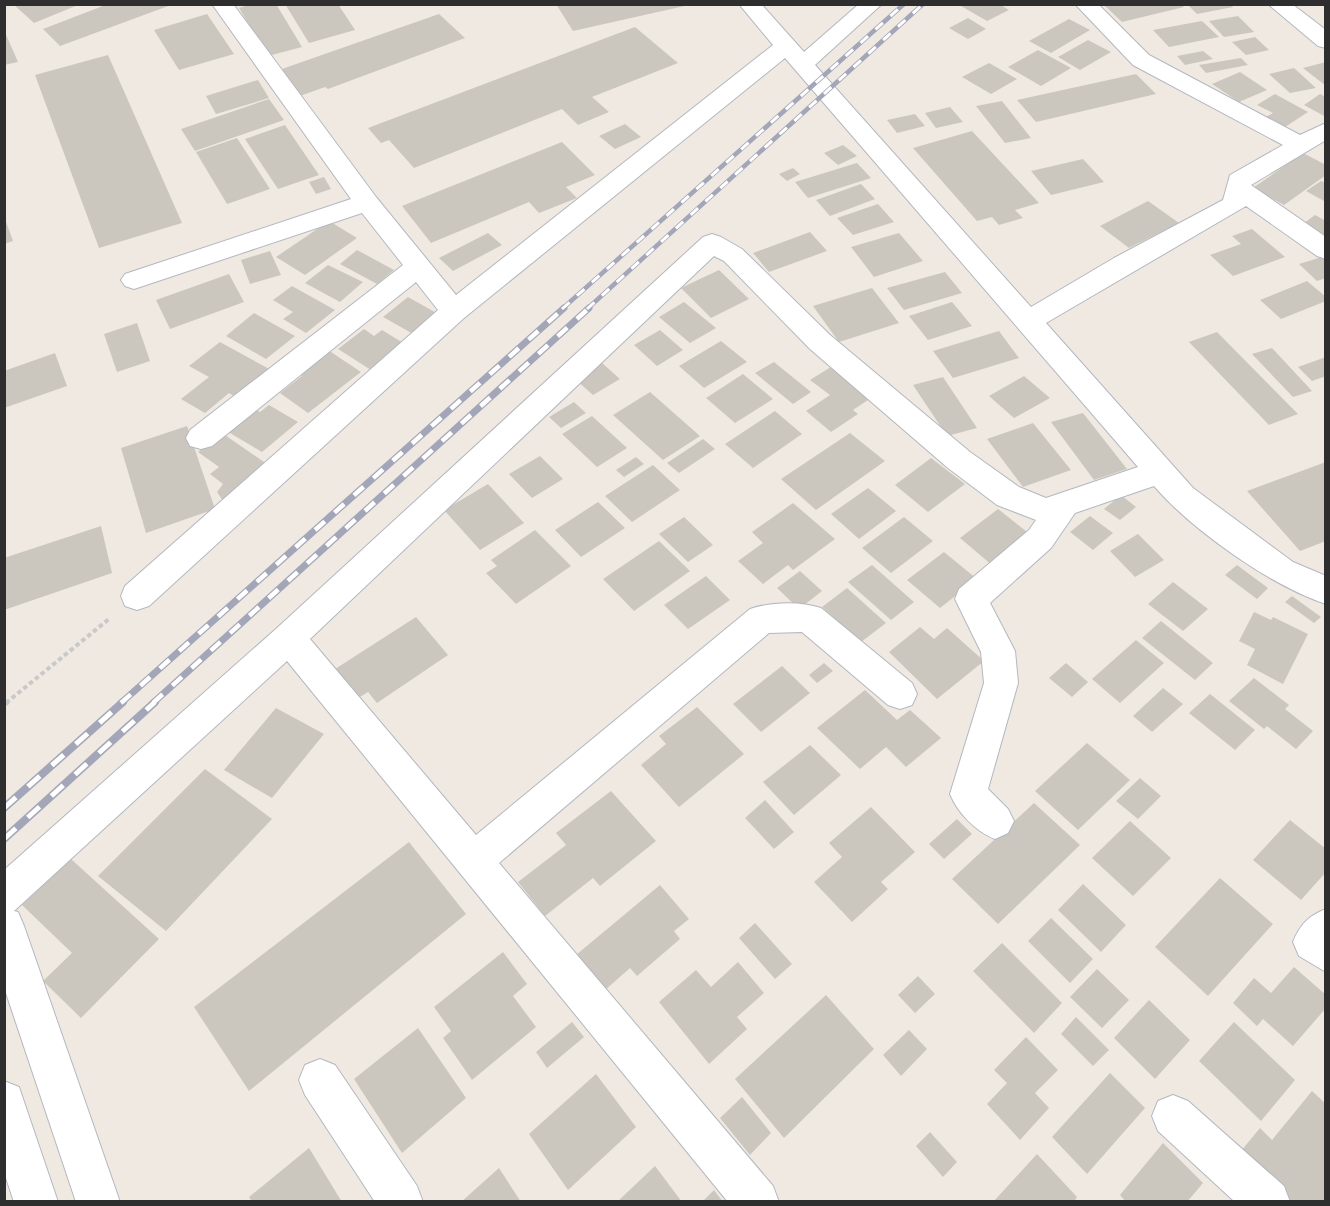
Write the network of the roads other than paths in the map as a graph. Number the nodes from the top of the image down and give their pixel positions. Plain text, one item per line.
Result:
1 (222, 4) edge
2 (749, 4) edge
3 (872, 4) edge
4 (1085, 4) edge
5 (1278, 4) edge
6 (1326, 41) edge
7 (793, 57) junction
8 (1326, 130) edge
9 (1301, 144) junction
10 (1238, 188) junction
11 (367, 203) junction
12 (1326, 250) edge
13 (419, 266) junction
14 (134, 280) dead end
15 (454, 311) junction
16 (1027, 322) junction
17 (201, 438) dead end
18 (1160, 472) junction
19 (1064, 504) junction
20 (1326, 591) edge
21 (137, 596) road end
22 (289, 638) junction
23 (900, 694) dead end
24 (995, 820) dead end
25 (474, 860) junction
26 (4, 896) edge
27 (4, 926) edge
28 (1326, 928) edge
29 (1326, 952) edge
30 (320, 1080) dead end
31 (4, 1102) edge
32 (1173, 1116) dead end
33 (36, 1202) edge
34 (98, 1202) edge
35 (401, 1202) edge
36 (757, 1202) edge
37 (1268, 1202) edge

1 - 11 street
2 - 7 street
3 - 7 street
4 - 9 street
5 - 6 street
7 - 15 street
7 - 16 street
8 - 9 street
9 - 10 street
10 - 12 street
10 - 16 street
11 - 13 street
11 - 14 street
13 - 15 street
13 - 17 street
15 - 21 street
16 - 18 street
18 - 19 street
18 - 20 street
19 - 22 street
19 - 24 street
22 - 25 street
22 - 26 street
23 - 25 street
25 - 36 street
27 - 34 street
28 - 29 street
30 - 35 street
31 - 33 street
32 - 37 street

